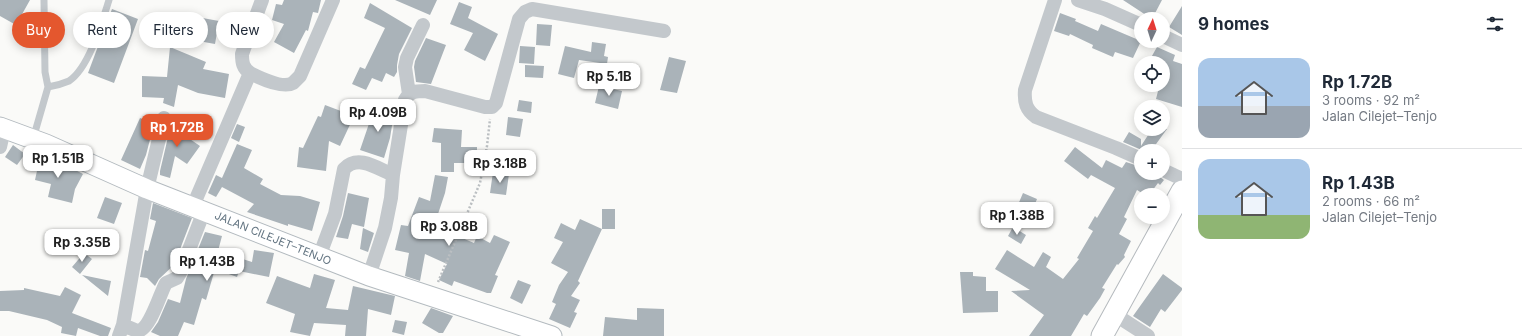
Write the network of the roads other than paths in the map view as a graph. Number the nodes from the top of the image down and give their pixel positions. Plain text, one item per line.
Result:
1 (44, 0) edge
2 (109, 0) edge
3 (262, 0) edge
4 (333, 0) edge
5 (1056, 0) edge
6 (1078, 0) edge
7 (1134, 22) edge
8 (423, 25) dead end
9 (664, 31) dead end
10 (1170, 39) edge
11 (1182, 45) edge
12 (250, 73) junction
13 (48, 87) junction
14 (409, 94) junction
15 (164, 118) dead end
16 (2, 128) edge
17 (33, 139) junction
18 (0, 147) edge
19 (1134, 156) edge
20 (1170, 173) edge
21 (393, 175) junction
22 (1182, 179) edge
23 (147, 189) junction
24 (1182, 191) edge
25 (198, 208) junction
26 (319, 257) junction
27 (369, 276) junction
28 (1114, 314) junction
29 (121, 331) edge
30 (552, 336) edge
31 (1102, 336) edge
32 (1148, 336) edge

1 - 13 lane
2 - 13 lane
3 - 12 street
4 - 12 street
5 - 19 street
6 - 7 street
8 - 14 street
9 - 14 street
10 - 11 street
12 - 25 street
13 - 17 lane
14 - 21 street
15 - 23 street
16 - 17 main road, JALAN CILEJET–TENJO
16 - 18 street
17 - 23 main road, JALAN CILEJET–TENJO
20 - 22 street
21 - 26 street
21 - 27 street
23 - 25 main road, JALAN CILEJET–TENJO
23 - 29 street
24 - 28 main road
25 - 26 main road, JALAN CILEJET–TENJO
25 - 29 street
26 - 27 main road, JALAN CILEJET–TENJO
27 - 30 main road, JALAN CILEJET–TENJO
28 - 31 main road
28 - 32 street

